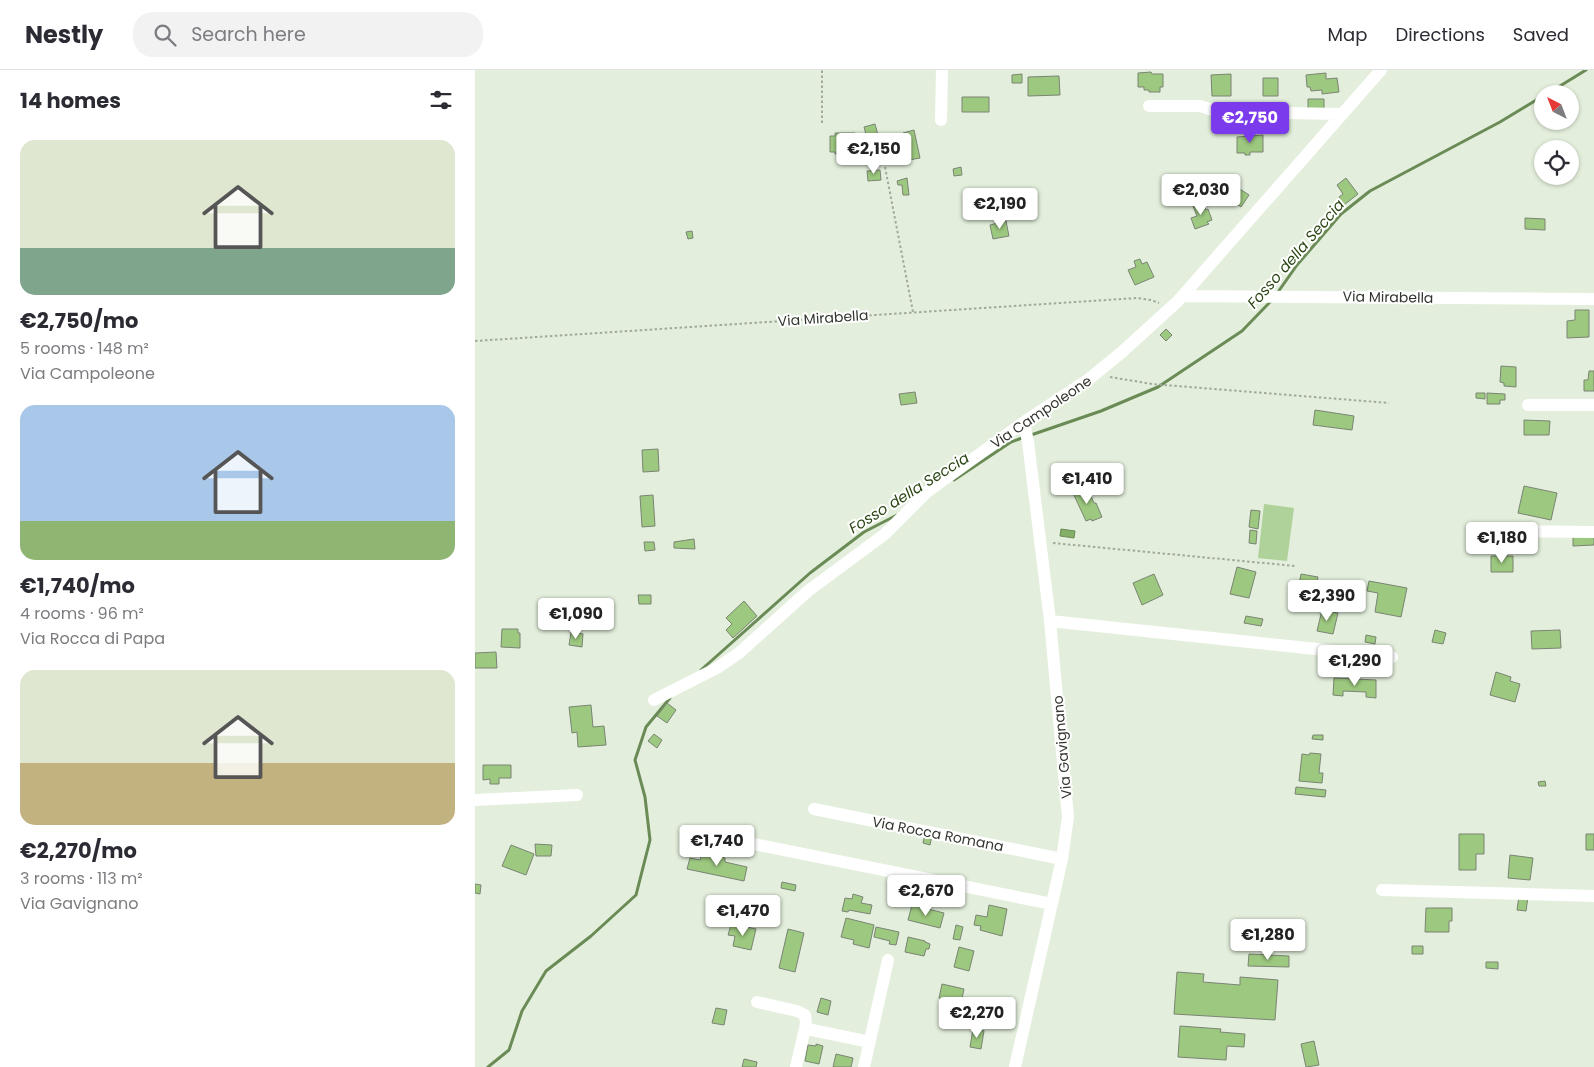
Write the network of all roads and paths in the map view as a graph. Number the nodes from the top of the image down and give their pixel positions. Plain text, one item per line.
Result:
1 (822, 70) edge
2 (942, 70) edge
3 (1381, 70) edge
4 (1149, 106) dead end
5 (1341, 114) junction
6 (941, 120) dead end
7 (822, 123) dead end
8 (885, 167) dead end
9 (1182, 296) junction
10 (1594, 299) edge
11 (1168, 311) junction
12 (913, 312) junction
13 (475, 341) edge
14 (1096, 374) junction
15 (1389, 403) dead end
16 (1528, 405) dead end
17 (1594, 405) edge
18 (1024, 422) junction
19 (1489, 531) dead end
20 (1594, 532) edge
21 (1040, 542) junction
22 (1295, 566) dead end
23 (1050, 621) junction
24 (1392, 656) dead end
25 (654, 700) dead end
26 (577, 795) dead end
27 (475, 800) edge
28 (814, 809) dead end
29 (724, 838) dead end
30 (1062, 859) junction
31 (1382, 890) dead end
32 (1594, 896) edge
33 (1052, 904) junction
34 (888, 960) dead end
35 (757, 1002) dead end
36 (812, 1030) dead end
37 (870, 1042) junction
38 (796, 1067) edge
39 (864, 1067) edge
40 (1015, 1067) edge

1 - 7 path
2 - 6 street
3 - 5 street, Via Campoleone
4 - 5 street
5 - 9 street, Via Campoleone
8 - 12 path
9 - 10 street, Via Mirabella
9 - 11 street, Via Campoleone
11 - 12 path, Via Mirabella
11 - 14 street, Via Campoleone
12 - 13 path, Via Mirabella
14 - 15 path
14 - 18 street, Via Campoleone
16 - 17 street
18 - 21 street, Via Gavignano
18 - 25 street, Via Campoleone
19 - 20 street
21 - 22 path
21 - 23 street, Via Gavignano
23 - 24 street
23 - 30 street, Via Gavignano
26 - 27 street
28 - 30 street, Via Rocca Romana
29 - 33 street
30 - 33 street, Via Gavignano
31 - 32 street
33 - 40 street, Via Gavignano
34 - 37 street
35 - 38 street
36 - 37 street
37 - 39 street

